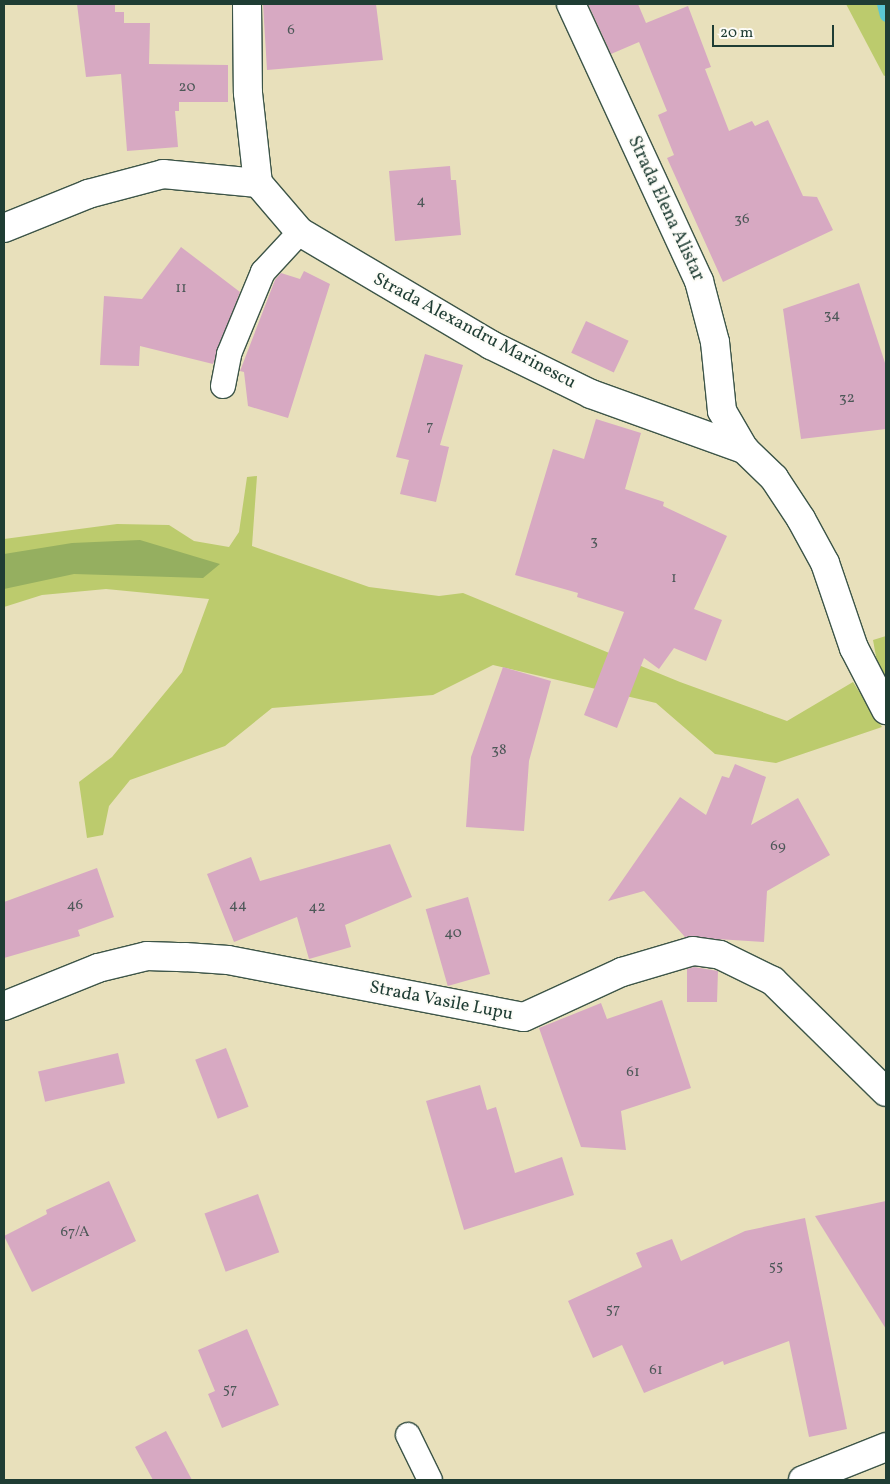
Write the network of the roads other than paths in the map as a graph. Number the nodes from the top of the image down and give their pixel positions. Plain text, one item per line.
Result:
1 (247, 4) edge
2 (571, 4) edge
3 (258, 183) junction
4 (4, 228) edge
5 (300, 232) junction
6 (223, 386) dead end
7 (744, 449) junction
8 (886, 710) edge
9 (4, 1006) edge
10 (885, 1092) edge
11 (408, 1435) dead end
12 (886, 1447) edge
13 (430, 1480) edge
14 (803, 1480) edge

1 - 3 street
2 - 7 street, Strada Elena Alistar
3 - 4 street
3 - 5 street, Strada Alexandru Marinescu
5 - 6 lane
5 - 7 street, Strada Alexandru Marinescu
7 - 8 street, Strada Elena Alistar
9 - 10 street, Strada Vasile Lupu
11 - 13 lane
12 - 14 street

